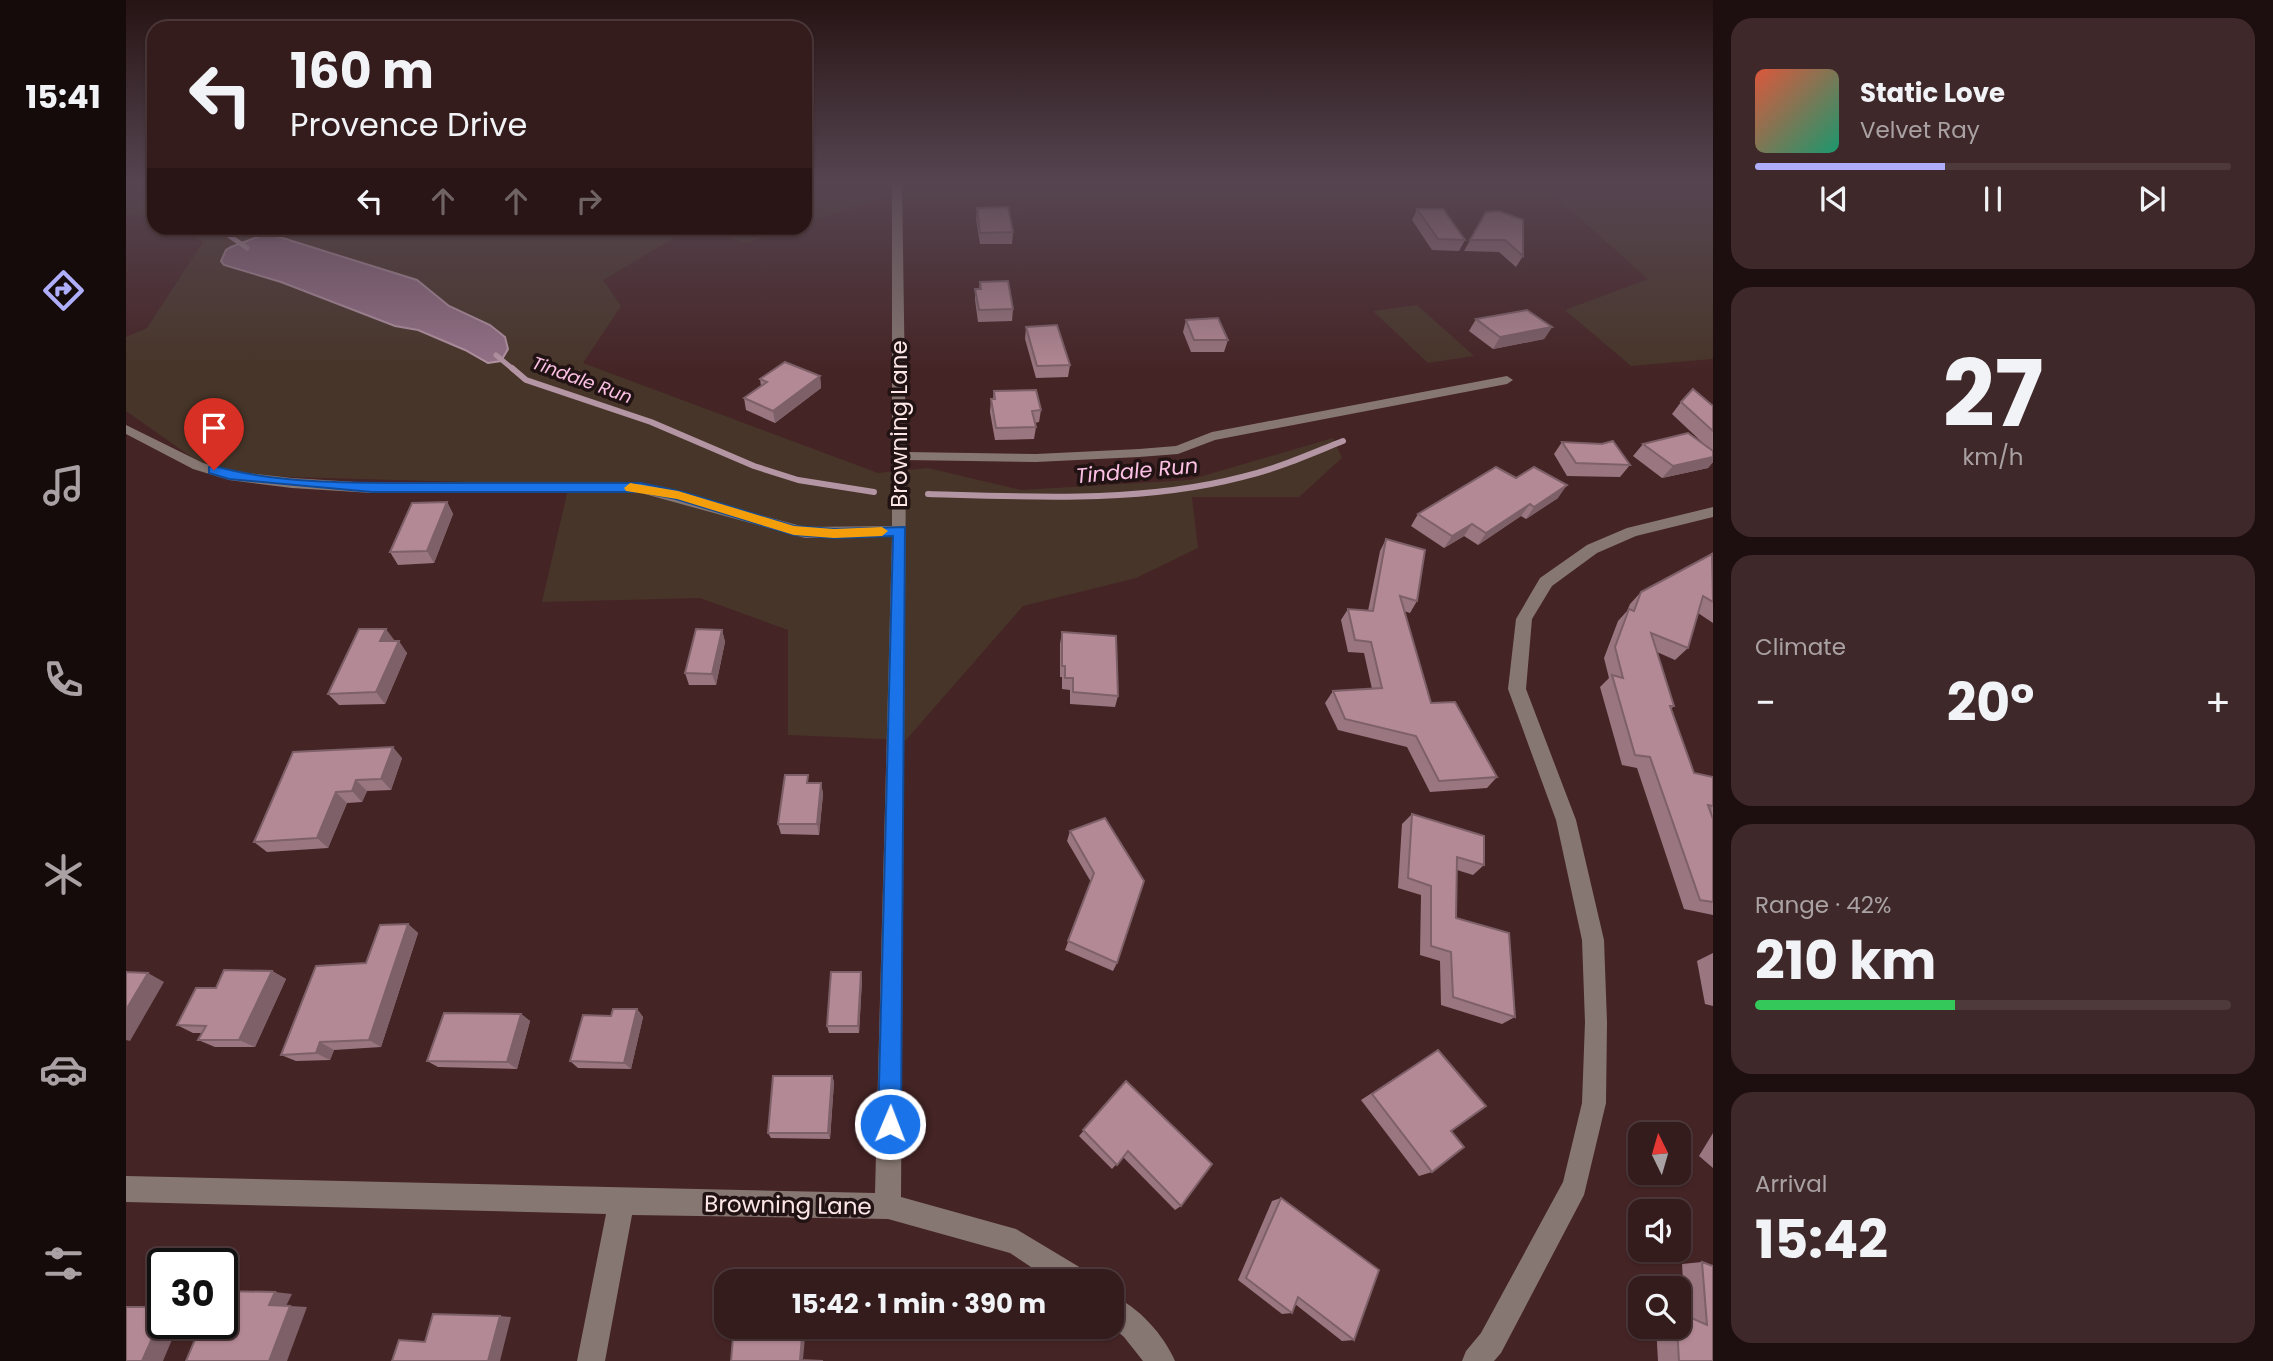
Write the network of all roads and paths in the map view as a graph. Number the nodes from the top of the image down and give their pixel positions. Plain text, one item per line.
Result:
1 (897, 245) edge
2 (1507, 380) dead end
3 (126, 429) edge
4 (899, 456) junction
5 (1713, 512) edge
6 (900, 531) junction
7 (126, 1189) edge
8 (621, 1202) junction
9 (888, 1206) junction
10 (1058, 1269) edge
11 (1124, 1319) edge
12 (591, 1361) edge
13 (1161, 1361) edge
14 (1476, 1361) edge

1 - 4 street, Browning Lane
2 - 4 street
3 - 6 street
4 - 6 street, Browning Lane
5 - 14 street
6 - 9 street, Browning Lane
7 - 8 street, Browning Lane
8 - 9 street, Browning Lane
8 - 12 street
9 - 10 street
11 - 13 street

